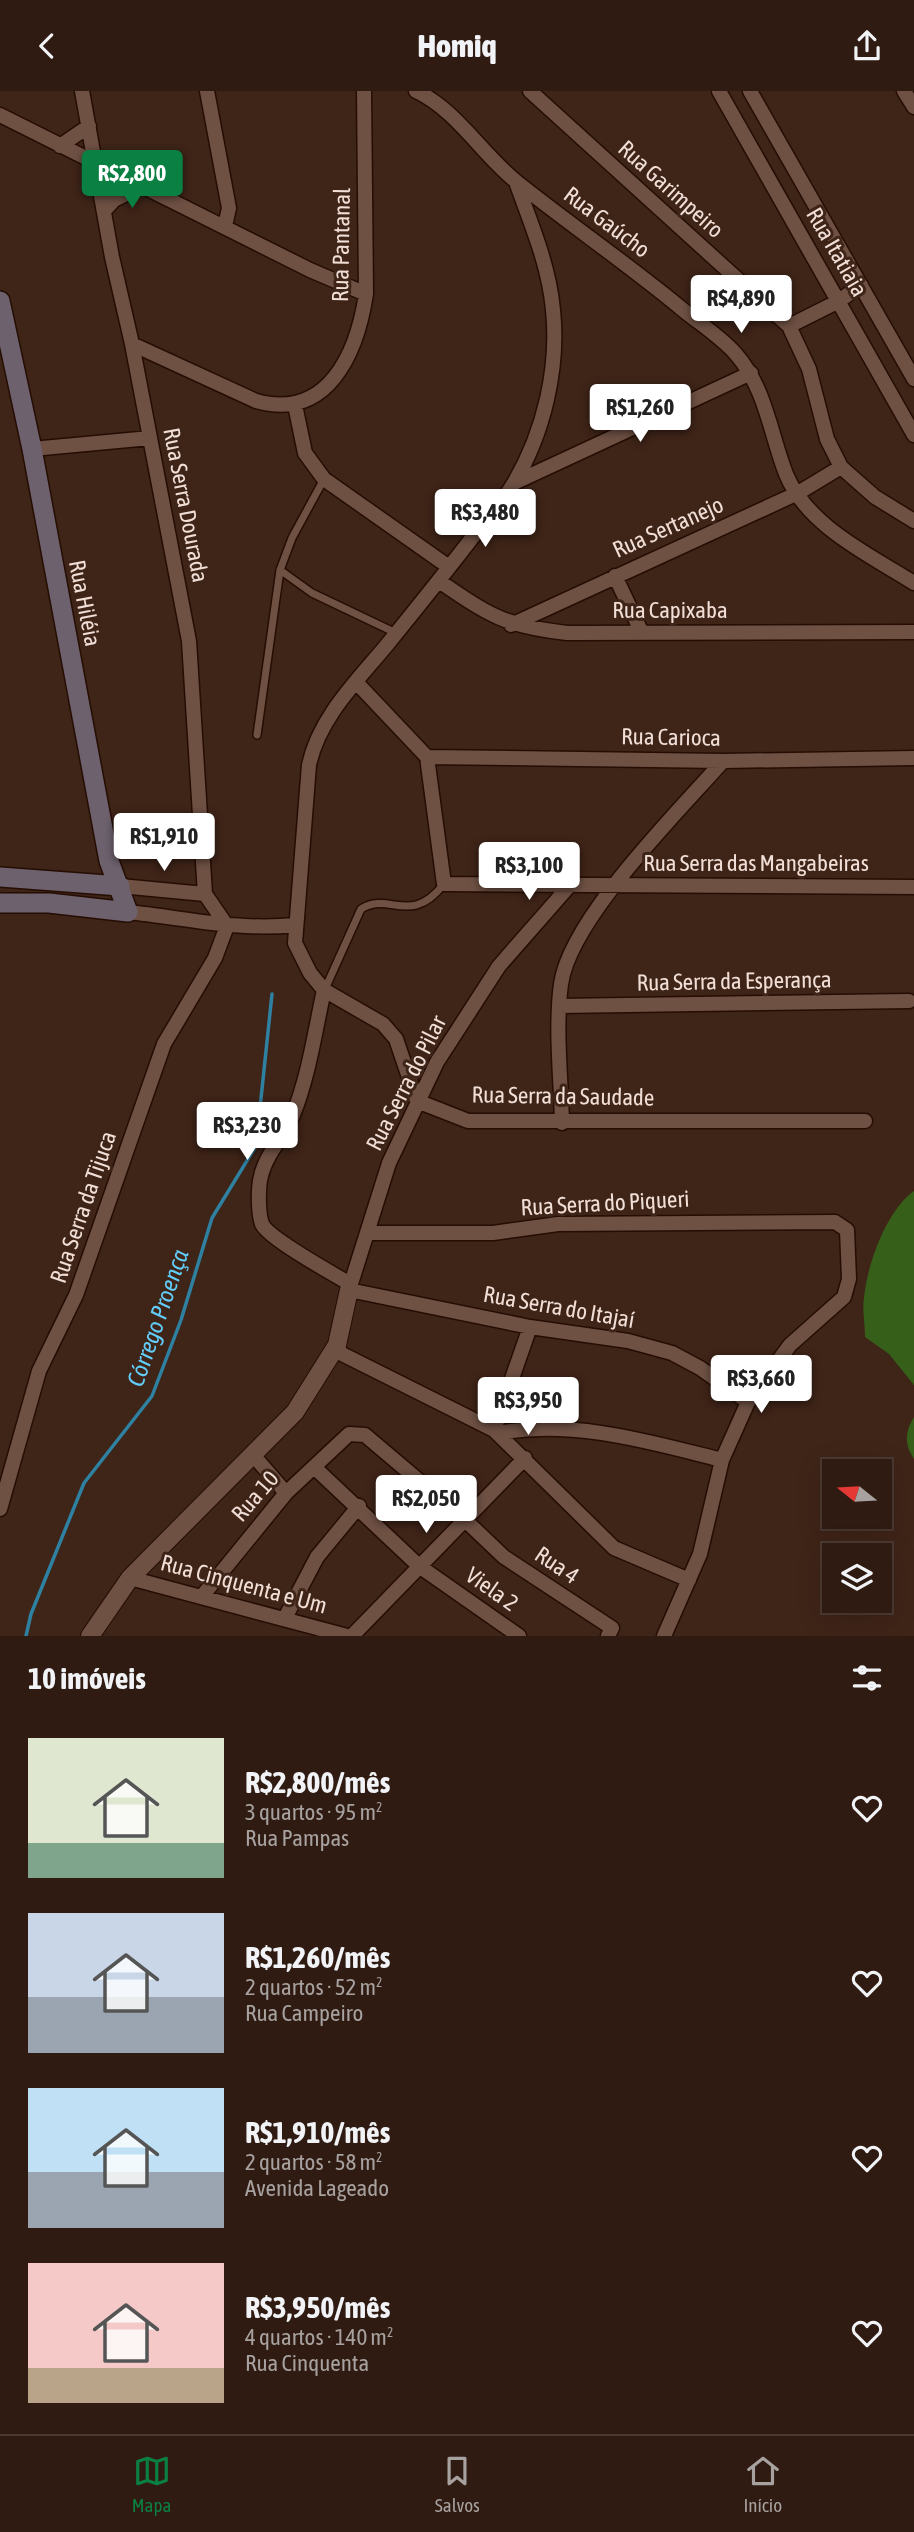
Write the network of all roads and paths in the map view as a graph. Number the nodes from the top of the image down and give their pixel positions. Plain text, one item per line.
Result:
1 (82, 91) edge
2 (207, 91) edge
3 (364, 91) edge
4 (416, 91) edge
5 (530, 91) edge
6 (719, 91) edge
7 (750, 91) edge
8 (904, 91) edge
9 (914, 107) edge
10 (0, 115) edge
11 (89, 126) junction
12 (60, 146) junction
13 (97, 164) junction
14 (516, 182) junction
15 (143, 186) junction
16 (104, 211) junction
17 (225, 226) junction
18 (861, 285) junction
19 (366, 294) junction
20 (0, 301) edge
21 (839, 301) junction
22 (789, 326) junction
23 (132, 344) junction
24 (751, 373) junction
25 (914, 379) edge
26 (295, 405) junction
27 (914, 435) edge
28 (150, 438) junction
29 (32, 449) junction
30 (841, 467) junction
31 (324, 479) junction
32 (514, 483) junction
33 (798, 493) junction
34 (914, 521) edge
35 (449, 568) junction
36 (280, 570) junction
37 (615, 576) junction
38 (439, 581) junction
39 (914, 583) edge
40 (511, 625) junction
41 (914, 632) edge
42 (396, 633) junction
43 (642, 633) junction
44 (356, 682) junction
45 (257, 735) dead end
46 (427, 757) junction
47 (914, 758) edge
48 (723, 761) junction
49 (0, 877) edge
50 (444, 884) junction
51 (570, 885) junction
52 (614, 885) junction
53 (120, 886) junction
54 (914, 887) edge
55 (205, 894) junction
56 (0, 903) edge
57 (128, 912) junction
58 (295, 925) junction
59 (227, 926) junction
60 (324, 990) junction
61 (909, 1001) dead end
62 (559, 1006) junction
63 (417, 1101) junction
64 (864, 1121) dead end
65 (562, 1123) junction
66 (367, 1233) junction
67 (350, 1287) junction
68 (530, 1327) junction
69 (334, 1350) junction
70 (748, 1402) junction
71 (496, 1431) junction
72 (349, 1434) joint
73 (254, 1456) junction
74 (525, 1458) junction
75 (722, 1461) junction
76 (314, 1467) junction
77 (286, 1493) junction
78 (359, 1506) junction
79 (0, 1509) edge
80 (466, 1521) junction
81 (419, 1566) junction
82 (130, 1577) junction
83 (689, 1580) junction
84 (203, 1595) junction
85 (285, 1618) junction
86 (610, 1632) edge
87 (90, 1636) edge
88 (349, 1636) edge
89 (519, 1636) edge
90 (664, 1636) edge

1 - 11 street, Rua Serra Dourada
2 - 17 street
3 - 19 street, Rua Pantanal
4 - 14 street, Rua Gaúcho
5 - 22 street, Rua Garimpeiro
6 - 21 street, Rua Itatiaia
7 - 18 street, Rua Itatiaia
8 - 9 street
10 - 12 street
11 - 12 street
11 - 13 street, Rua Serra Dourada
12 - 13 street
13 - 15 street
13 - 16 street, Rua Serra Dourada
14 - 24 street, Rua Gaúcho
14 - 32 street
15 - 16 street
15 - 17 street
16 - 23 street, Rua Serra Dourada
17 - 19 street
18 - 21 street
18 - 25 street, Rua Itatiaia
19 - 26 street, Rua Pantanal
20 - 29 main road, Rua Hiléia
21 - 22 street
21 - 27 street, Rua Itatiaia
22 - 30 street, Rua Garimpeiro
23 - 26 street
23 - 28 street, Rua Serra Dourada
24 - 32 street
24 - 33 street, Rua Gaúcho
26 - 31 street
28 - 29 street
28 - 55 street, Rua Serra Dourada
29 - 53 main road, Rua Hiléia
30 - 33 street, Rua Sertanejo
30 - 34 street, Rua Garimpeiro
31 - 35 street
31 - 36 lane
32 - 35 street
33 - 37 street, Rua Sertanejo
33 - 39 street, Rua Gaúcho
35 - 38 street
36 - 42 lane
36 - 45 lane
37 - 40 street, Rua Sertanejo
37 - 43 street
38 - 40 street, Rua Capixaba
38 - 42 street
40 - 43 street, Rua Capixaba
41 - 43 street, Rua Capixaba
42 - 44 street
44 - 46 street
44 - 58 street
46 - 48 street, Rua Carioca
46 - 50 street
47 - 48 street, Rua Carioca
48 - 52 street
49 - 53 main road
50 - 51 street, Rua Serra das Mangabeiras
50 - 60 lane
51 - 52 street, Rua Serra das Mangabeiras
51 - 63 street, Rua Serra do Pilar
52 - 54 street, Rua Serra das Mangabeiras
52 - 62 street
53 - 55 street
53 - 57 main road, Rua Hiléia
55 - 59 street
56 - 57 main road
57 - 59 street
58 - 59 street
58 - 60 street
59 - 79 street, Rua Serra da Tijuca
60 - 63 street
60 - 67 street
61 - 62 street, Rua Serra da Esperança
62 - 65 street
63 - 65 street, Rua Serra da Saudade
63 - 66 street, Rua Serra do Pilar
64 - 65 street, Rua Serra da Saudade
66 - 67 street, Rua Serra do Pilar
66 - 70 street, Rua Serra do Piqueri
67 - 68 street, Rua Serra do Itajaí
67 - 69 street
68 - 70 street, Rua Serra do Itajaí
68 - 71 street
69 - 71 street
69 - 73 street
70 - 75 street
71 - 74 street
71 - 75 street
72 - 76 street, Rua 10
72 - 80 street, Rua 4
73 - 77 street
73 - 82 street
74 - 80 street
74 - 83 street
75 - 83 street
76 - 77 street, Rua 10
76 - 78 street, Viela 2
77 - 84 street, Rua 10
78 - 81 street, Viela 2
78 - 85 street
80 - 81 street
80 - 86 street, Rua 4
81 - 88 street
81 - 89 street, Viela 2
82 - 84 street, Rua Cinquenta e Um
82 - 87 street
83 - 90 street
84 - 85 street, Rua Cinquenta e Um
85 - 88 street, Rua Cinquenta e Um

